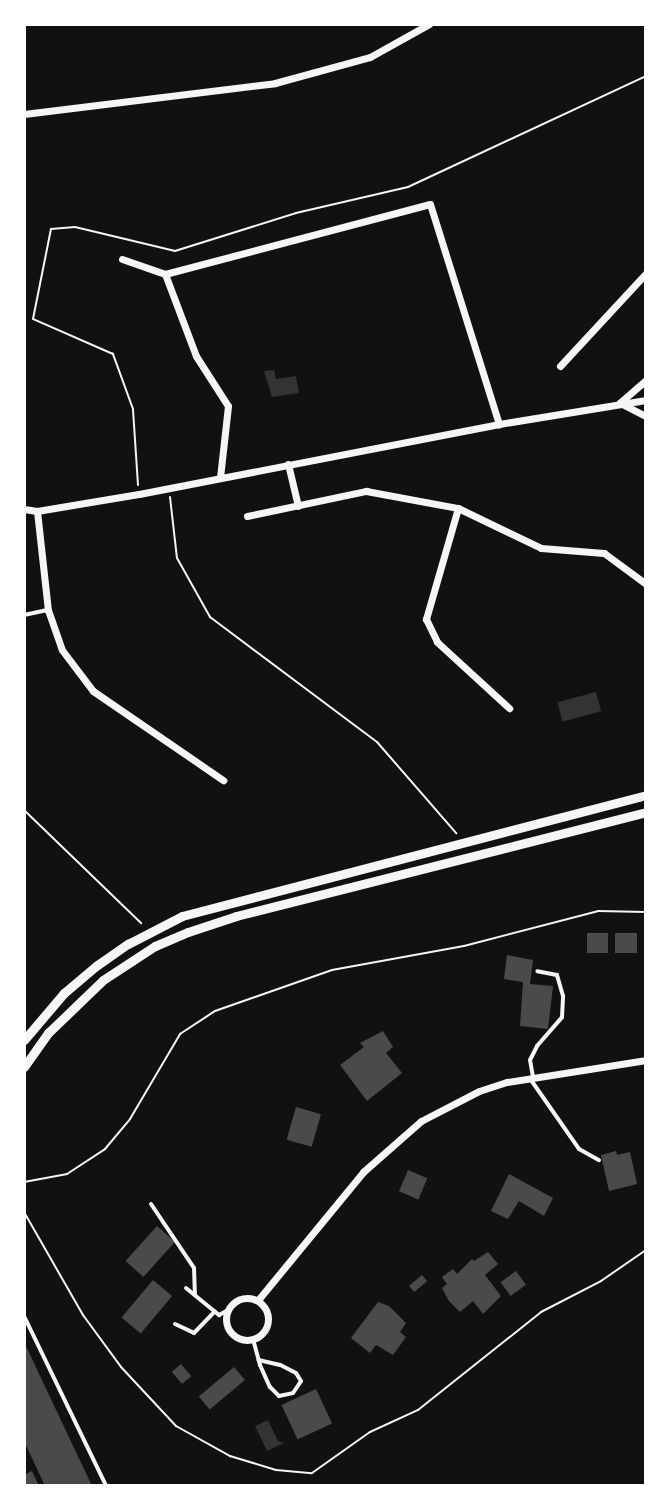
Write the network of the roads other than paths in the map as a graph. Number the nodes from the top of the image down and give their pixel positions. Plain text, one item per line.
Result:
1 (429, 24) edge
2 (24, 114) edge
3 (122, 259) dead end
4 (646, 273) edge
5 (165, 274) junction
6 (560, 366) dead end
7 (646, 380) edge
8 (646, 400) edge
9 (620, 403) junction
10 (646, 416) edge
11 (499, 424) junction
12 (288, 464) junction
13 (220, 477) junction
14 (298, 506) junction
15 (458, 508) junction
16 (24, 509) edge
17 (37, 511) junction
18 (247, 516) dead end
19 (646, 584) edge
20 (48, 610) junction
21 (24, 615) edge
22 (509, 708) dead end
23 (223, 780) dead end
24 (646, 795) edge
25 (646, 812) edge
26 (537, 971) dead end
27 (24, 1040) edge
28 (646, 1060) edge
29 (24, 1067) edge
30 (531, 1077) junction
31 (599, 1160) dead end
32 (151, 1204) dead end
33 (186, 1288) dead end
34 (195, 1295) junction
35 (258, 1300) junction
36 (228, 1310) junction
37 (215, 1311) junction
38 (24, 1316) edge
39 (175, 1324) dead end
40 (253, 1339) junction
41 (259, 1360) junction
42 (106, 1486) edge

1 - 2 street
3 - 5 street
4 - 6 street
5 - 11 street
5 - 13 street
7 - 9 street
8 - 9 street
9 - 10 street
9 - 11 street
11 - 12 street
12 - 13 street
12 - 14 street
13 - 17 street
14 - 15 street
14 - 18 street
15 - 19 street
15 - 22 street
16 - 17 street
17 - 20 street
20 - 21 lane
20 - 23 street
24 - 27 street
25 - 29 street
26 - 30 lane
28 - 30 street
30 - 31 lane
30 - 35 street
32 - 34 lane
33 - 34 lane
34 - 37 lane
35 - 36 street
35 - 40 street
36 - 37 lane
36 - 40 street
37 - 39 lane
38 - 42 lane
40 - 41 lane
41 - 41 lane

